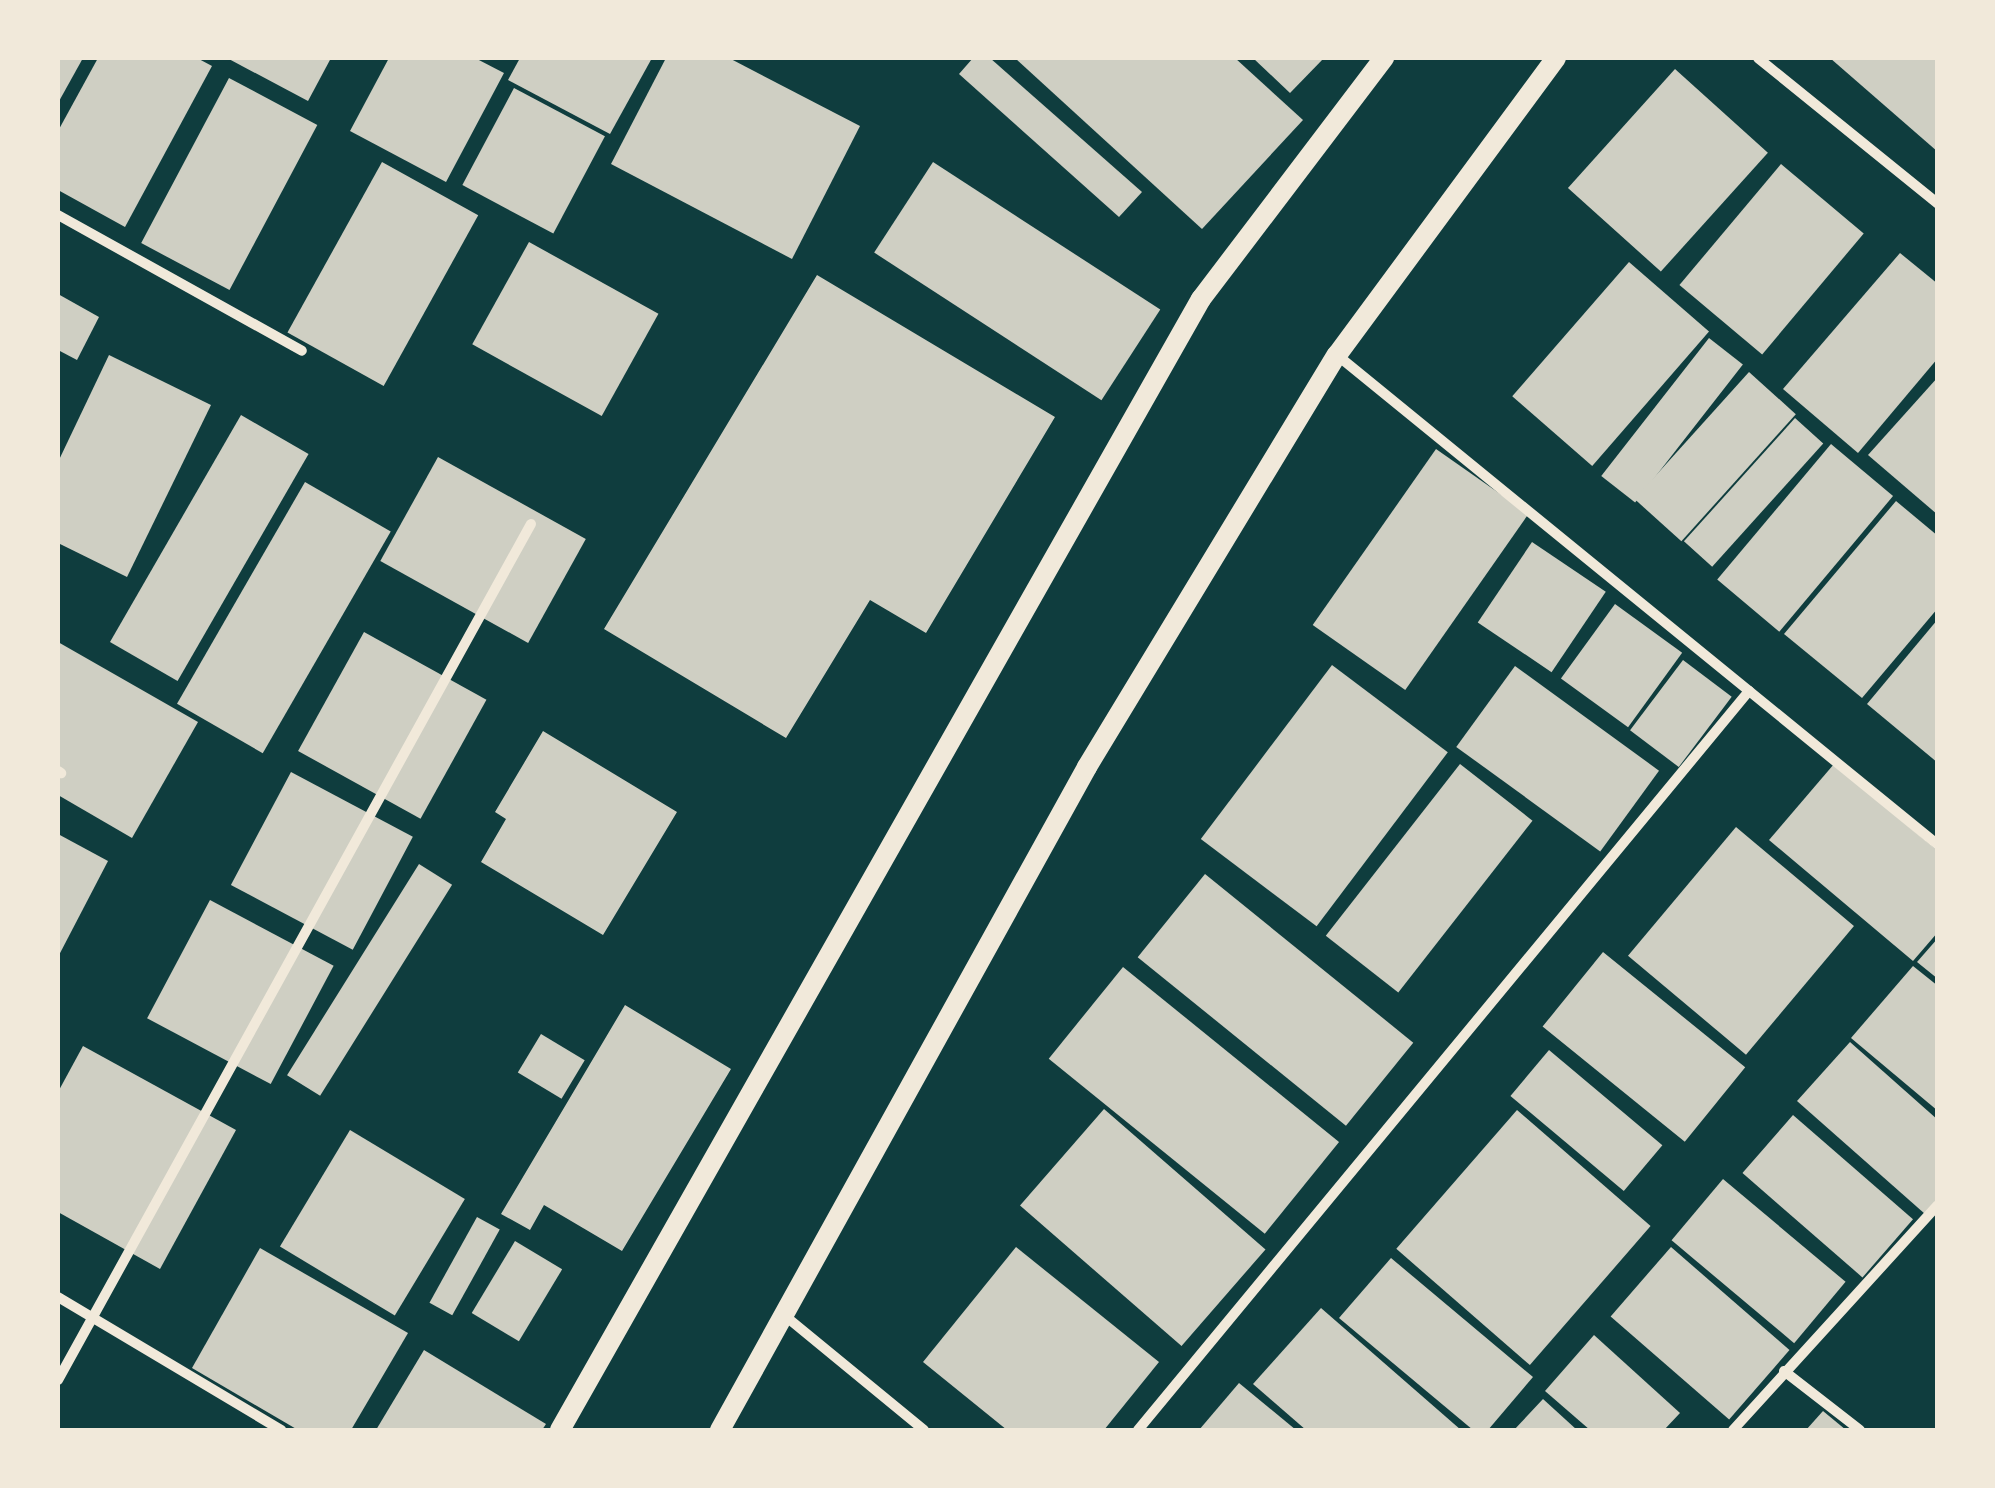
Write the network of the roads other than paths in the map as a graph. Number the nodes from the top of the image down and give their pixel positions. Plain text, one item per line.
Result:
1 (1384, 58) edge
2 (1556, 58) edge
3 (1758, 58) edge
4 (1938, 204) edge
5 (58, 215) edge
6 (302, 351) dead end
7 (1337, 355) junction
8 (531, 524) dead end
9 (1749, 691) junction
10 (1938, 846) edge
11 (1938, 1205) edge
12 (58, 1297) edge
13 (92, 1312) junction
14 (783, 1315) junction
15 (1784, 1371) junction
16 (58, 1380) edge
17 (281, 1430) edge
18 (560, 1430) edge
19 (720, 1430) edge
20 (924, 1430) edge
21 (1138, 1430) edge
22 (1733, 1430) edge
23 (1860, 1430) edge

1 - 18 main road
2 - 7 main road
3 - 4 street
5 - 6 street
7 - 9 street
7 - 14 main road
8 - 13 street
9 - 10 street
9 - 21 street
11 - 15 street
12 - 13 street
13 - 16 street
13 - 17 street
14 - 19 main road
14 - 20 street
15 - 22 street
15 - 23 street

